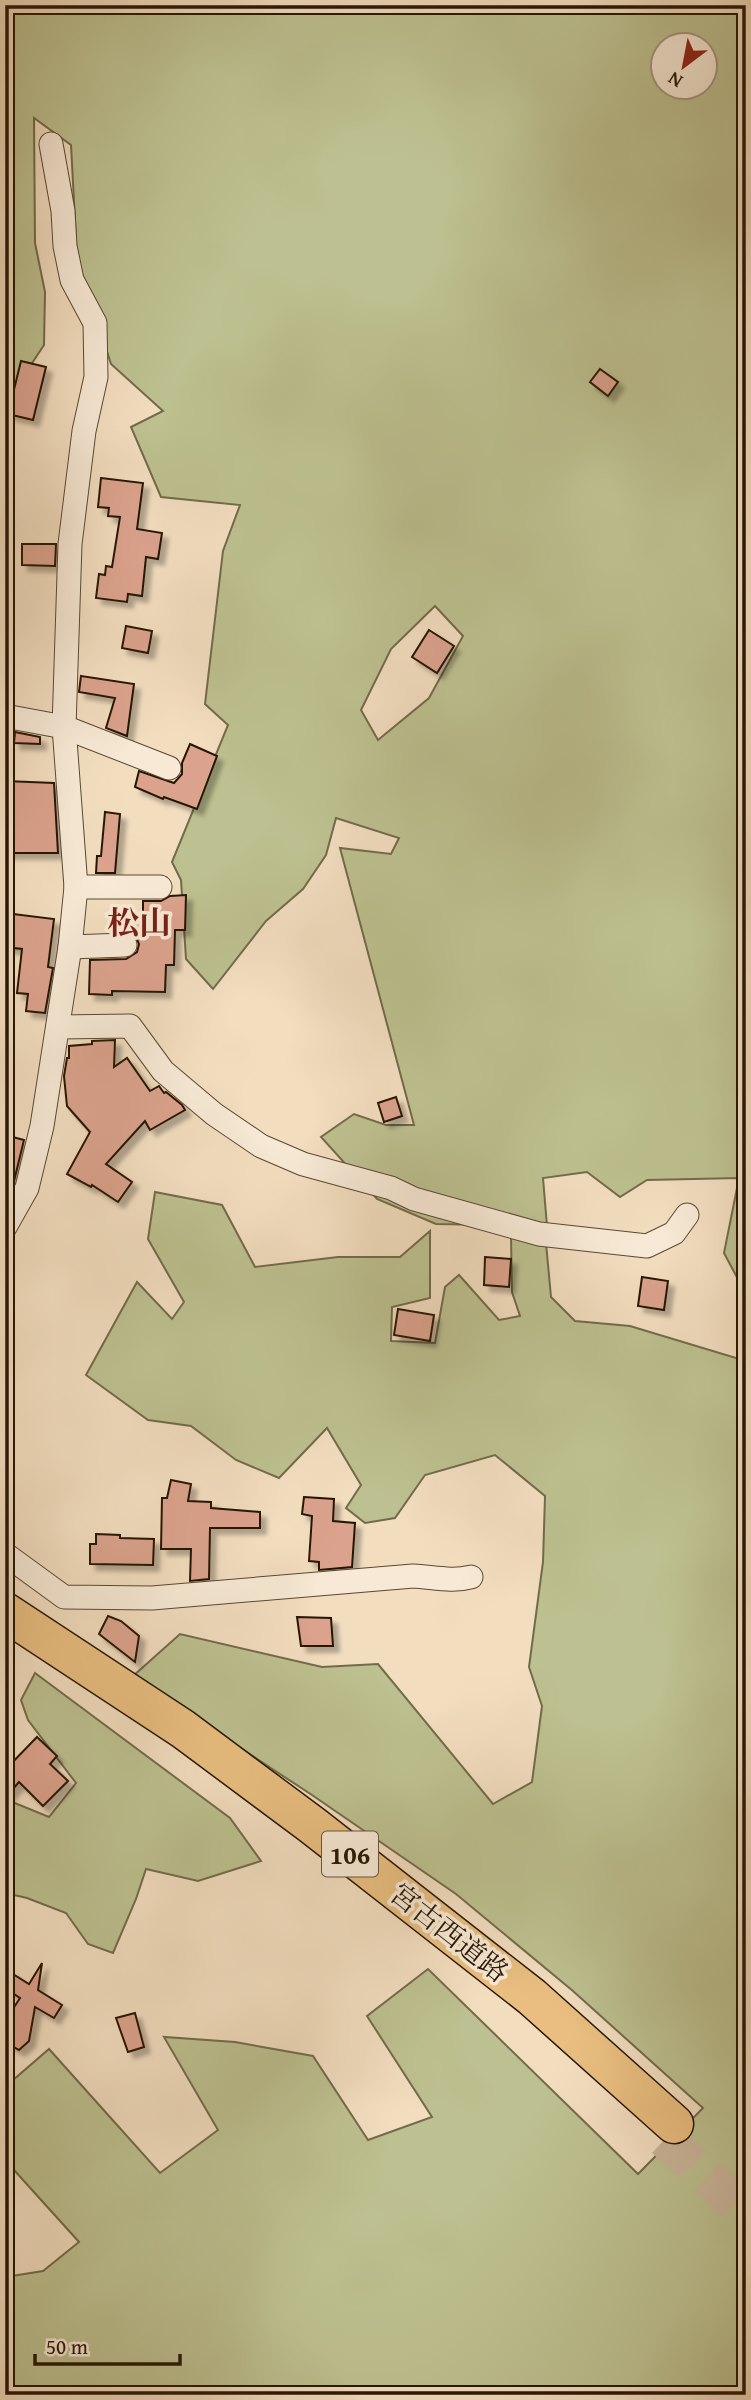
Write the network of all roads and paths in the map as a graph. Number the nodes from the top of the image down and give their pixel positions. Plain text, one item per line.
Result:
1 (51, 144) dead end
2 (5, 716) edge
3 (64, 727) junction
4 (169, 768) dead end
5 (76, 887) junction
6 (160, 887) dead end
7 (125, 945) dead end
8 (70, 947) junction
9 (58, 1027) junction
10 (687, 1216) dead end
11 (5, 1227) edge
12 (5, 1554) edge
13 (471, 1577) dead end
14 (5, 1612) edge
15 (5, 1635) edge

1 - 3 street
2 - 3 street
3 - 4 street
3 - 5 street
5 - 6 street
5 - 8 street
7 - 8 street
8 - 9 street
9 - 10 street
9 - 11 street
12 - 13 street
14 - 15 highway, 宮古西道路 / 106

